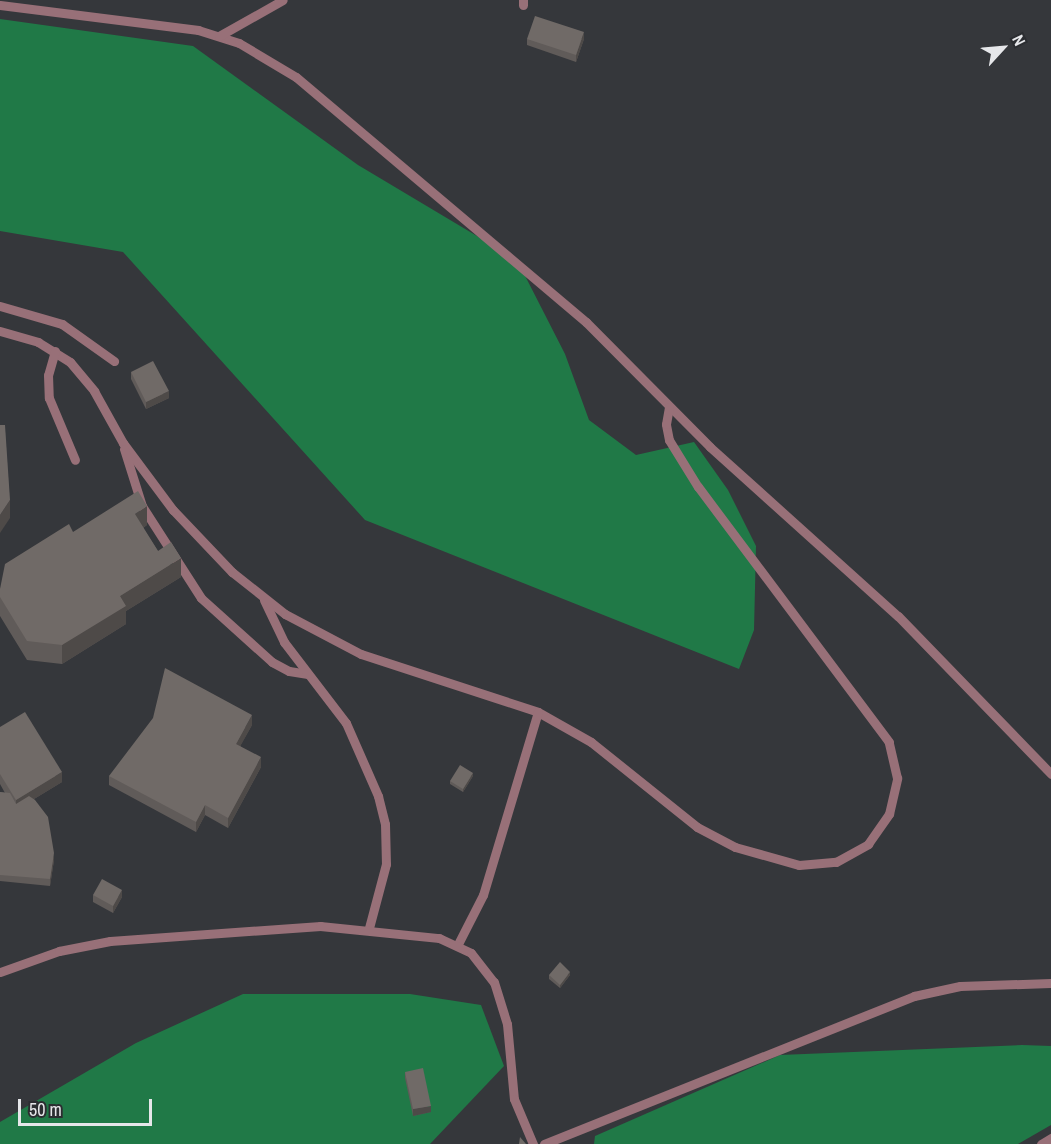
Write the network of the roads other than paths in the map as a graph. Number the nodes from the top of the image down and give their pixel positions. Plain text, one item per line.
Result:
1 (283, 0) edge
2 (0, 5) edge
3 (219, 36) junction
4 (0, 306) edge
5 (0, 331) edge
6 (55, 351) junction
7 (114, 360) dead end
8 (669, 407) junction
9 (123, 443) junction
10 (75, 460) dead end
11 (264, 600) junction
12 (308, 674) junction
13 (538, 712) junction
14 (1051, 774) edge
15 (369, 928) junction
16 (458, 944) junction
17 (0, 972) edge
18 (1051, 983) edge
19 (1051, 1138) edge
20 (533, 1144) edge
21 (544, 1144) edge
22 (1041, 1144) edge

1 - 3 lane
2 - 3 lane
3 - 8 lane
4 - 7 lane
5 - 6 lane
6 - 9 lane
6 - 10 lane
8 - 13 lane
8 - 14 lane
9 - 11 lane
9 - 12 lane
11 - 12 lane
11 - 13 lane
12 - 15 lane
13 - 16 lane
15 - 16 lane
15 - 17 lane
16 - 20 lane
18 - 21 lane
19 - 22 lane

